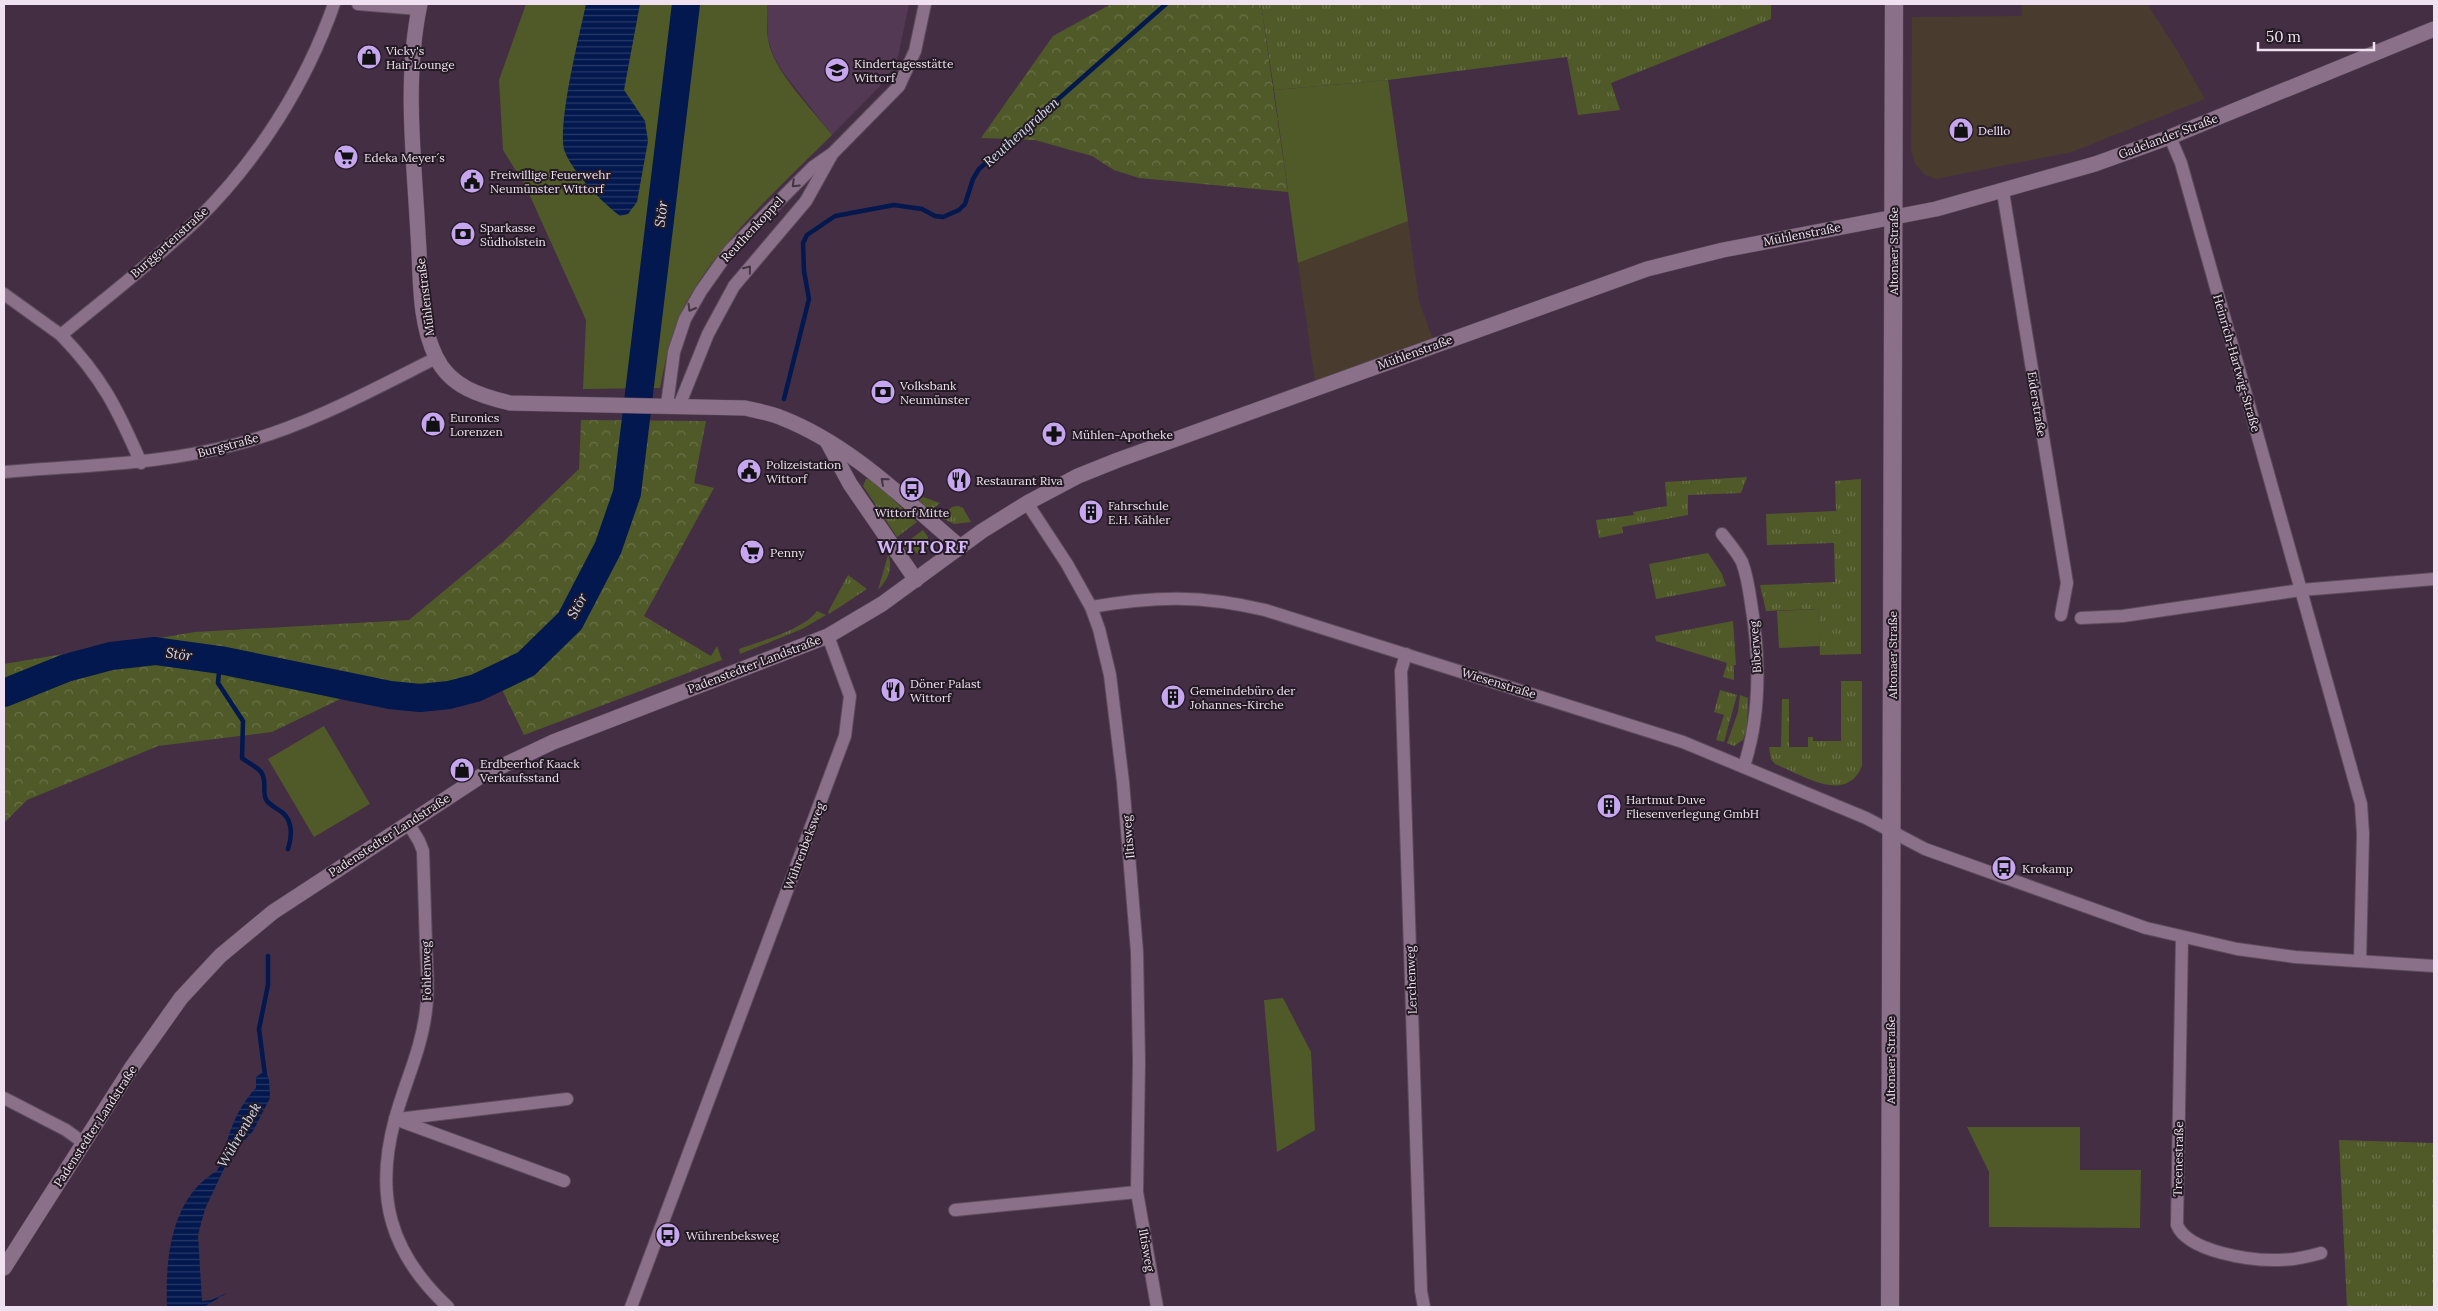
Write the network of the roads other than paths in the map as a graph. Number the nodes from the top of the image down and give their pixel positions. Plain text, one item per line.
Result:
1 (334, 4) edge
2 (358, 4) edge
3 (925, 4) edge
4 (1894, 4) edge
5 (420, 6) edge
6 (2434, 29) edge
7 (2170, 137) junction
8 (832, 153) junction
9 (2003, 192) junction
10 (1893, 217) junction
11 (4, 294) edge
12 (61, 335) junction
13 (436, 358) junction
14 (668, 405) junction
15 (826, 440) junction
16 (141, 463) junction
17 (4, 472) edge
18 (1027, 503) junction
19 (1722, 534) dead end
20 (960, 548) junction
21 (2434, 579) edge
22 (916, 580) junction
23 (2301, 590) junction
24 (1091, 606) junction
25 (2061, 615) dead end
26 (2080, 618) dead end
27 (828, 636) junction
28 (1406, 654) junction
29 (1744, 766) junction
30 (408, 822) junction
31 (1891, 832) junction
32 (2182, 938) junction
33 (2360, 961) junction
34 (2434, 966) edge
35 (4, 1098) edge
36 (567, 1098) dead end
37 (395, 1119) junction
38 (84, 1143) junction
39 (564, 1181) dead end
40 (1137, 1192) junction
41 (955, 1210) dead end
42 (2321, 1253) dead end
43 (4, 1268) edge
44 (448, 1307) edge
45 (630, 1307) edge
46 (1157, 1307) edge
47 (1424, 1307) edge
48 (1890, 1307) edge

1 - 12 street, Burggartenstraße
2 - 5 street
3 - 8 street, Reuthenkoppel
4 - 10 main road, Altonaer Straße
5 - 13 street, Mühlenstraße
6 - 7 street, Gadelander Straße
7 - 9 street, Gadelander Straße
7 - 23 street, Heinrich-Hartwig-Straße
14 -> 8 street, Reuthenkoppel
8 -> 14 street, Reuthenkoppel
9 - 10 street, Gadelander Straße
9 - 25 street, Eiderstraße
10 - 18 street, Mühlenstraße
10 - 31 main road, Altonaer Straße
11 - 12 street
12 - 16 street
13 - 14 street, Mühlenstraße
13 - 16 street, Burgstraße
14 - 15 street, Mühlenstraße
20 -> 15 street, Mühlenstraße
15 - 22 street
16 - 17 street, Burgstraße
18 - 20 street, Mühlenstraße
18 - 24 street, Iltisweg
19 - 29 street, Biberweg
20 - 22 street, Mühlenstraße
21 - 23 street
22 - 27 street, Padenstedter Landstraße
23 - 26 street
23 - 33 street, Heinrich-Hartwig-Straße
24 - 28 street, Wiesenstraße
24 - 40 street, Iltisweg
27 - 30 street, Padenstedter Landstraße
27 - 45 street, Wührenbeksweg
28 - 29 street, Wiesenstraße
28 - 47 street, Lerchenweg
29 - 31 street, Wiesenstraße
30 - 37 street, Fohlenweg
30 - 38 street, Padenstedter Landstraße
31 - 32 street
31 - 48 main road, Altonaer Straße
32 - 33 street
32 - 42 street, Treenestraße
33 - 34 street
35 - 38 street
36 - 37 street
37 - 39 street
37 - 44 street, Fohlenweg
38 - 43 street, Padenstedter Landstraße
40 - 41 street
40 - 46 street, Iltisweg

